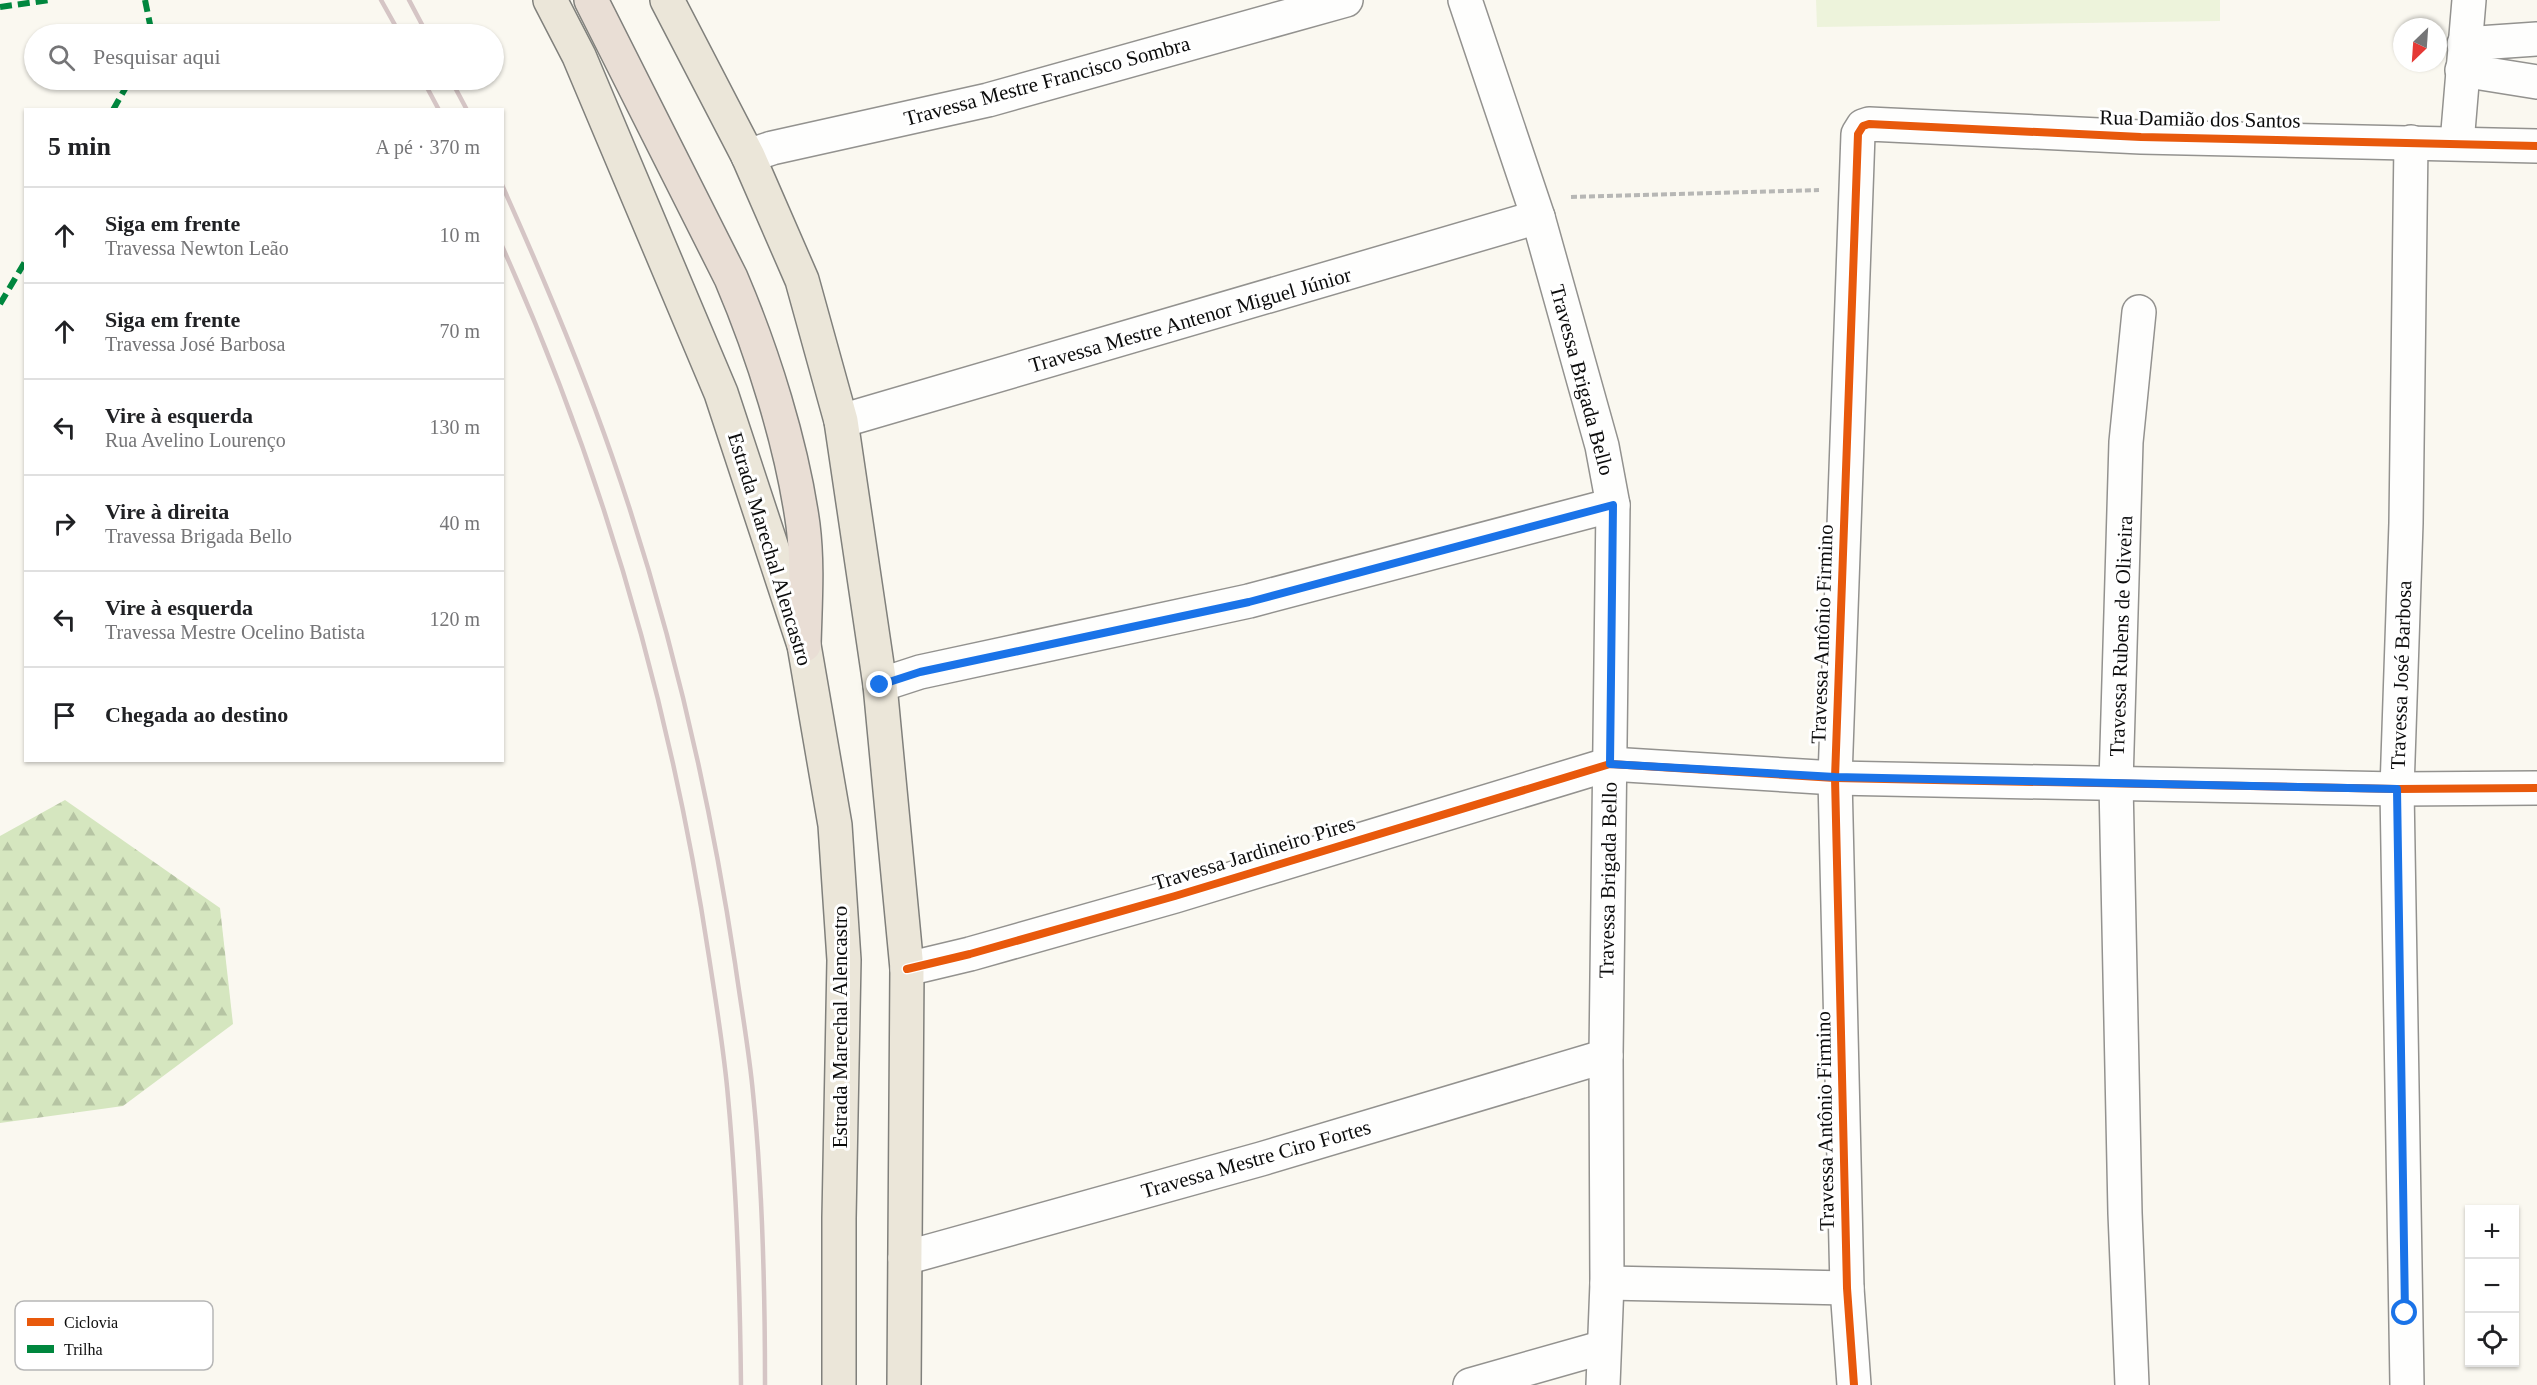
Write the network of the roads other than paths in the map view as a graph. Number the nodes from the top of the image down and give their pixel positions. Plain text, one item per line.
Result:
1 (550, 0) edge
2 (591, 0) edge
3 (667, 0) edge
4 (1346, 0) edge
5 (1466, 0) edge
6 (2469, 0) edge
7 (2537, 39) edge
8 (2463, 57) junction
9 (2537, 82) edge
10 (1863, 126) joint
11 (2411, 142) junction
12 (2457, 144) junction
13 (2537, 146) edge
14 (748, 156) junction
15 (1538, 218) junction
16 (2139, 312) dead end
17 (841, 421) junction
18 (1613, 505) junction
19 (804, 645) junction
20 (880, 685) junction
21 (1610, 764) junction
22 (1835, 777) junction
23 (2116, 783) junction
24 (2537, 788) edge
25 (2397, 789) junction
26 (907, 969) junction
27 (1606, 1056) junction
28 (905, 1258) junction
29 (1606, 1283) junction
30 (1847, 1288) junction
31 (1604, 1347) junction
32 (838, 1385) edge
33 (904, 1385) edge
34 (1470, 1385) edge
35 (1603, 1385) edge
36 (1854, 1385) edge
37 (2132, 1385) edge
38 (2407, 1385) edge

1 - 19 main road, Estrada Marechal Alencastro
2 - 19 highway
3 - 14 main road
4 - 14 street, Travessa Mestre Francisco Sombra
5 - 15 street, Travessa Brigada Bello
6 - 8 street
7 - 8 street
8 - 9 street
8 - 12 street
10 - 11 street, Rua Damião dos Santos
10 - 22 street, Travessa Antônio Firmino
11 - 12 street, Rua Damião dos Santos
11 - 25 street, Travessa José Barbosa
12 - 13 street, Rua Damião dos Santos
14 - 17 main road
15 - 17 street, Travessa Mestre Antenor Miguel Júnior
15 - 18 street, Travessa Brigada Bello
16 - 23 street, Travessa Rubens de Oliveira
17 - 20 main road
18 - 20 street
18 - 21 street, Travessa Brigada Bello
19 - 32 main road, Estrada Marechal Alencastro
20 - 26 main road
21 - 22 street
21 - 26 street, Travessa Jardineiro Pires
21 - 27 street, Travessa Brigada Bello
22 - 23 street
22 - 30 street, Travessa Antônio Firmino
23 - 25 street
23 - 37 street, Travessa Rubens de Oliveira
24 - 25 street
25 - 38 street, Travessa José Barbosa
26 - 28 main road
27 - 28 street, Travessa Mestre Ciro Fortes
27 - 29 street, Travessa Brigada Bello
28 - 33 main road
29 - 30 street
29 - 31 street, Travessa Brigada Bello
30 - 36 street, Travessa Antônio Firmino
31 - 34 street
31 - 35 street, Travessa Brigada Bello

